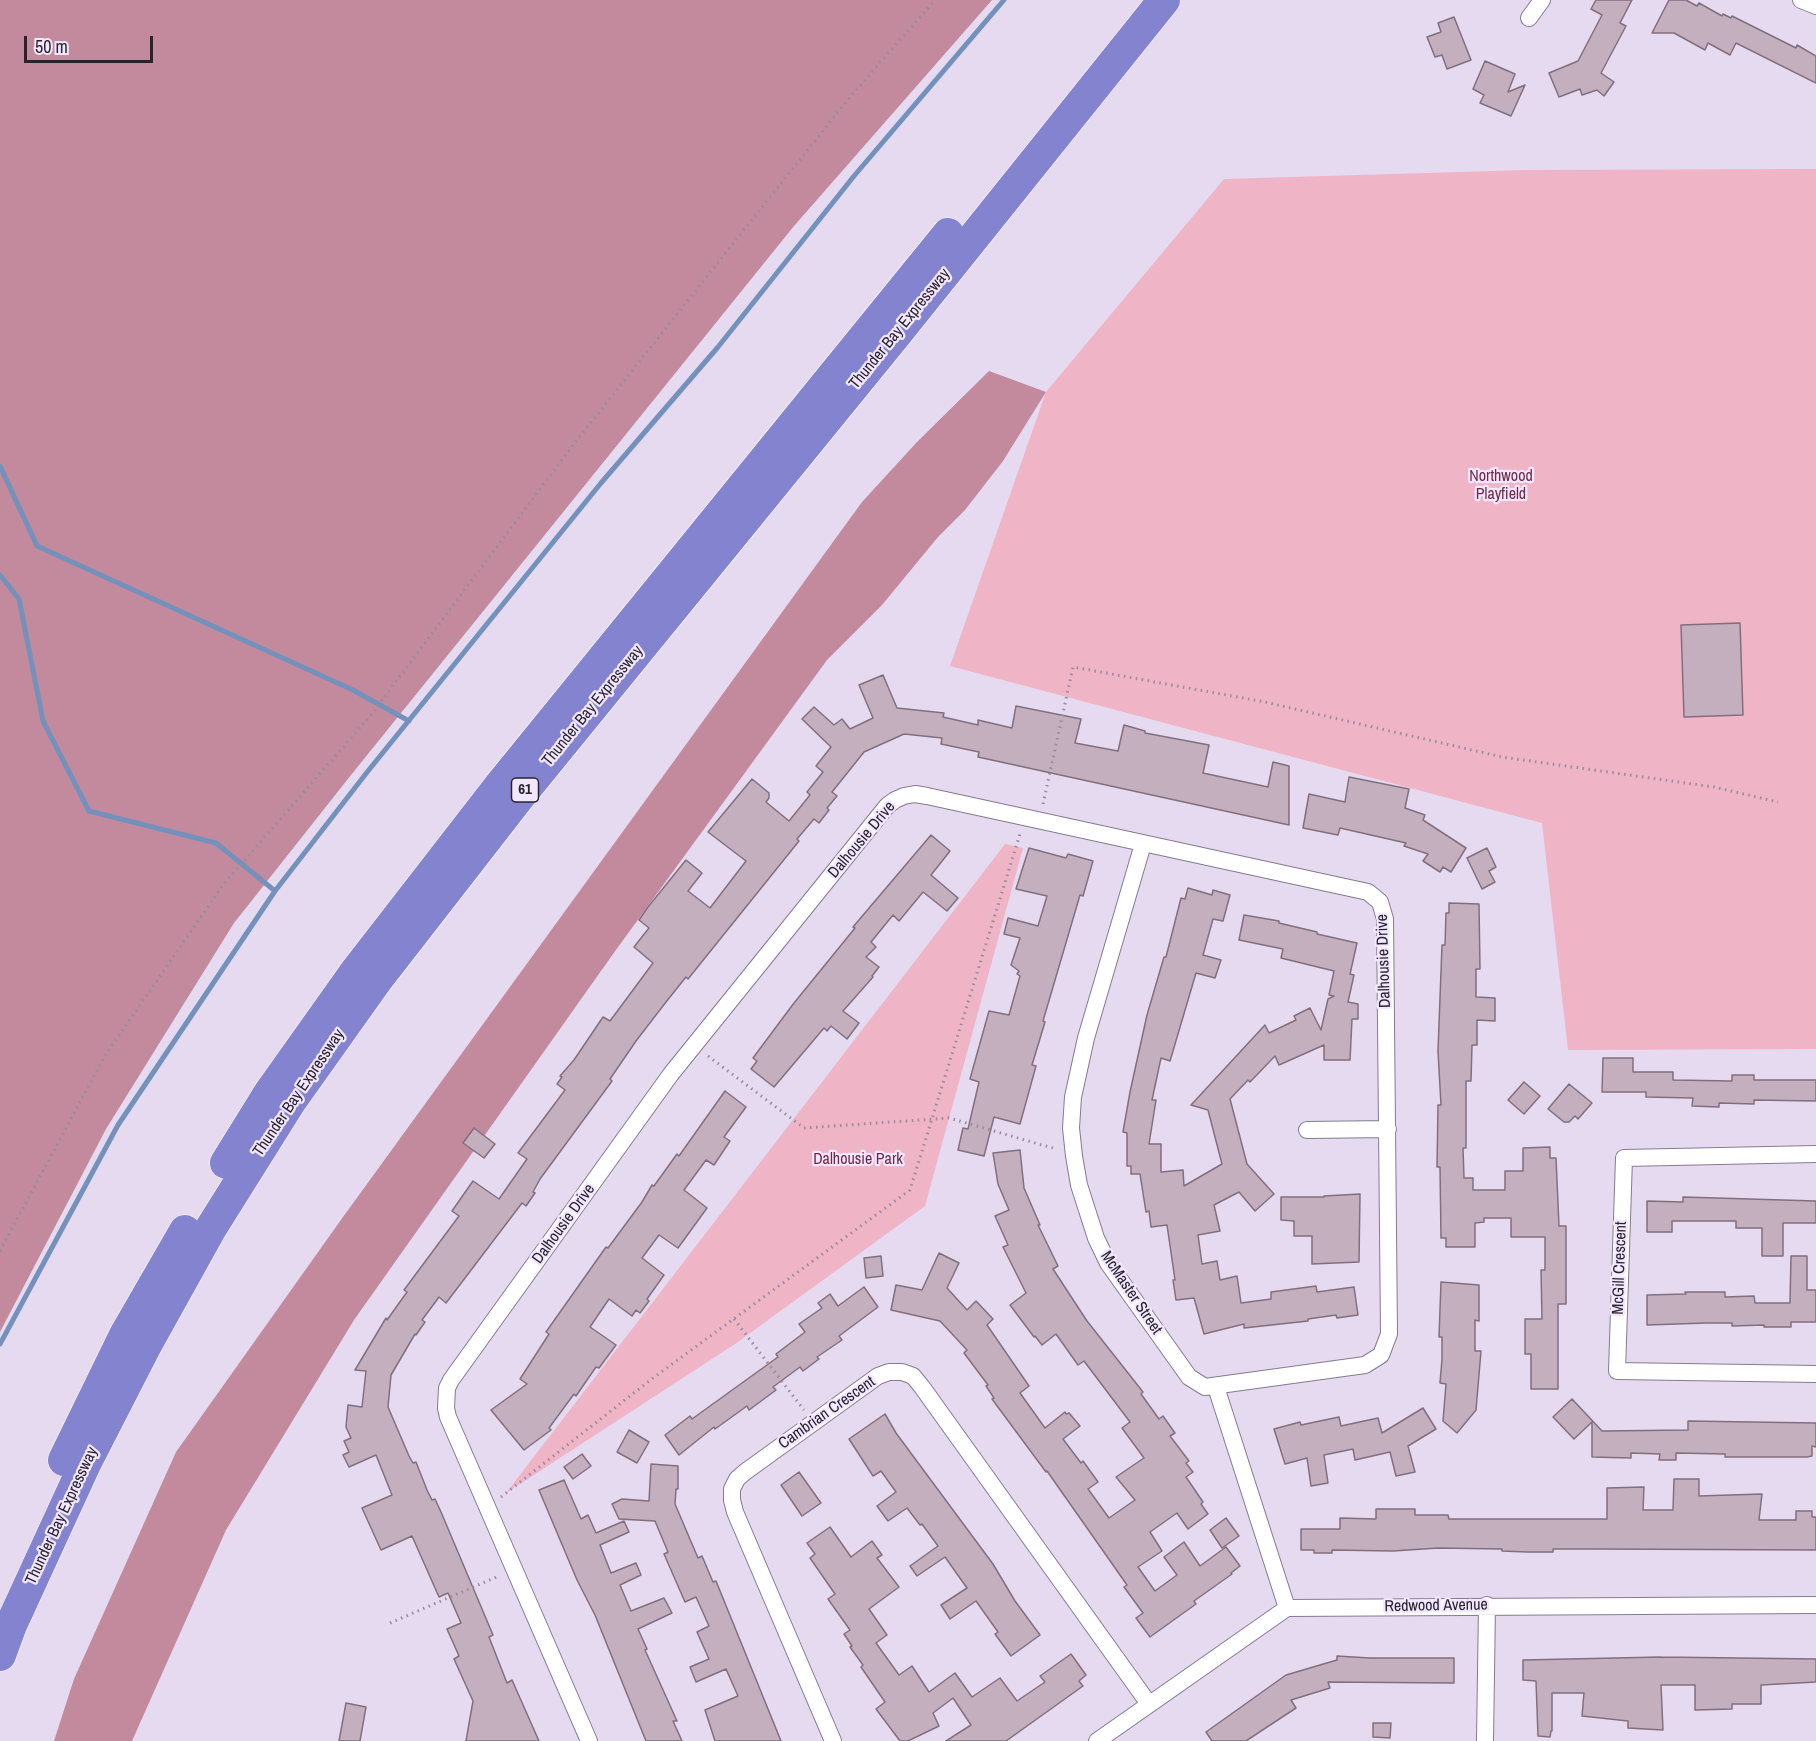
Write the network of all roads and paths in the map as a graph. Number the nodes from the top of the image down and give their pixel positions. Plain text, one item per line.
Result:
1 (935, 0) edge
2 (1138, 0) edge
3 (1164, 0) edge
4 (1542, 0) edge
5 (1801, 0) edge
6 (1816, 6) edge
7 (1529, 18) dead end
8 (1778, 802) dead end
9 (1032, 819) junction
10 (1143, 844) junction
11 (695, 1045) junction
12 (932, 1118) junction
13 (1388, 1129) junction
14 (1307, 1130) dead end
15 (1816, 1154) edge
16 (1074, 1156) junction
17 (0, 1251) edge
18 (734, 1319) junction
19 (1816, 1374) edge
20 (1216, 1387) junction
21 (813, 1423) junction
22 (487, 1507) junction
23 (514, 1570) junction
24 (0, 1602) edge
25 (1487, 1605) junction
26 (1816, 1605) edge
27 (1287, 1608) junction
28 (390, 1623) dead end
29 (0, 1655) edge
30 (1149, 1704) junction
31 (588, 1741) edge
32 (833, 1741) edge
33 (1097, 1741) edge
34 (1485, 1741) edge

1 - 17 path
2 - 24 highway, Thunder Bay Expressway / 61
3 - 29 highway, Thunder Bay Expressway / 61
4 - 7 street
5 - 6 street
8 - 9 path
9 - 10 street, Dalhousie Drive
9 - 11 street, Dalhousie Drive
9 - 12 path
10 - 13 street, Dalhousie Drive
10 - 16 street, McMaster Street
11 - 12 path
11 - 22 street, Dalhousie Drive
12 - 16 path
12 - 18 path
13 - 14 street
13 - 20 street, Dalhousie Drive
15 - 19 street, McGill Crescent
16 - 20 street, McMaster Street
18 - 21 path
18 - 22 path
20 - 27 street
21 - 30 street, Cambrian Crescent
21 - 32 street, Cambrian Crescent
22 - 23 street, Dalhousie Drive
23 - 28 path
23 - 31 street, Dalhousie Drive
25 - 26 street, Redwood Avenue
25 - 27 street, Redwood Avenue
25 - 34 street
27 - 30 street
30 - 33 street

